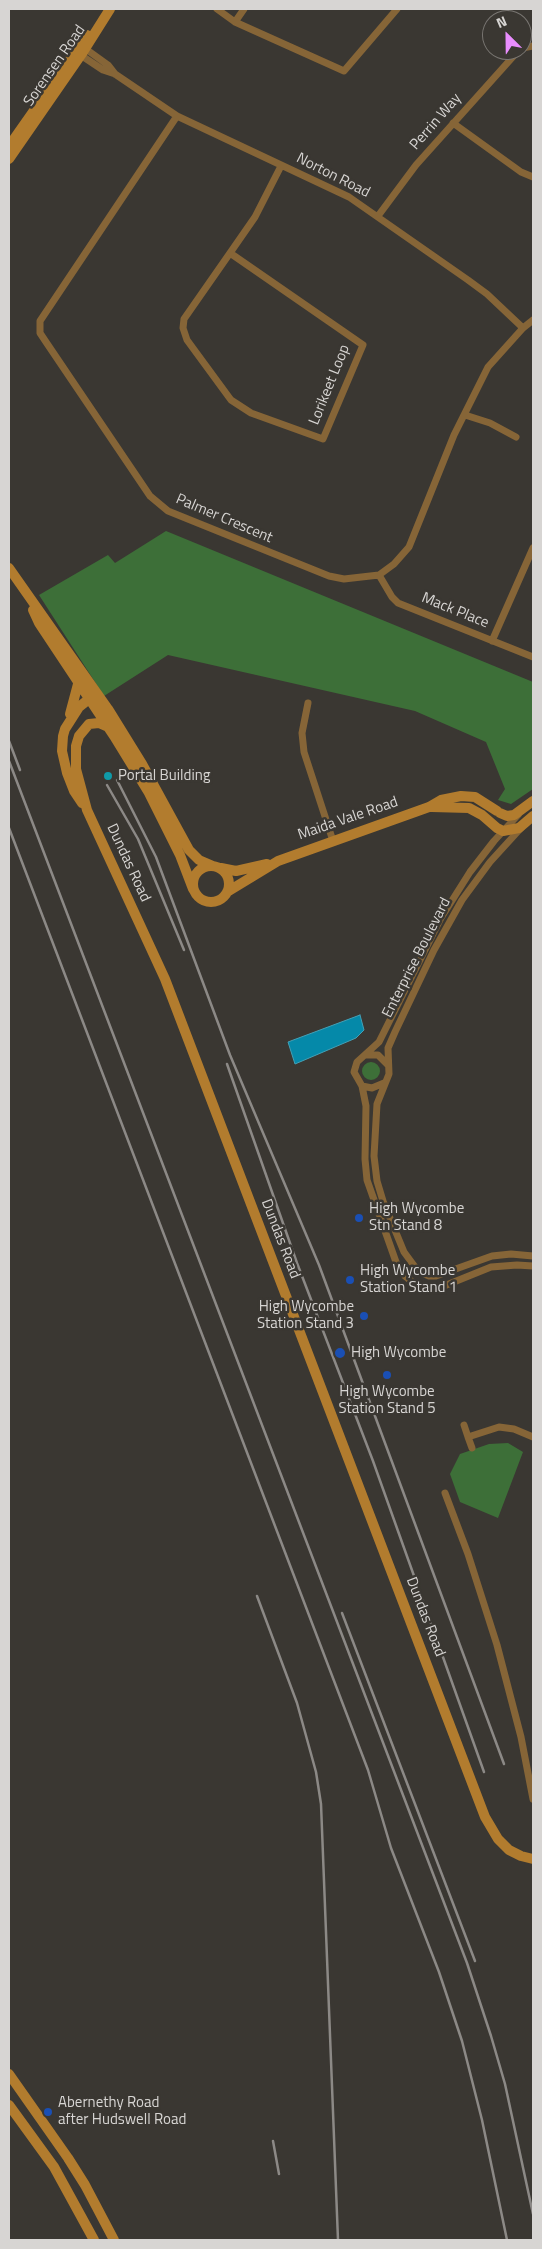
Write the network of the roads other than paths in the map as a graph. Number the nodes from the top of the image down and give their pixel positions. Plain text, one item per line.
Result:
1 (217, 9) edge
2 (244, 9) edge
3 (397, 9) edge
4 (108, 12) edge
5 (235, 22) junction
6 (80, 50) junction
7 (510, 60) edge
8 (177, 116) junction
9 (453, 123) junction
10 (9, 146) edge
11 (9, 159) edge
12 (281, 166) junction
13 (533, 177) edge
14 (378, 216) junction
15 (230, 253) junction
16 (533, 320) edge
17 (523, 328) junction
18 (464, 415) junction
19 (516, 437) dead end
20 (533, 548) edge
21 (9, 568) edge
22 (379, 575) junction
23 (28, 597) junction
24 (47, 620) junction
25 (492, 641) junction
26 (533, 658) edge
27 (78, 684) junction
28 (92, 698) junction
29 (308, 703) dead end
30 (100, 707) junction
31 (108, 727) junction
32 (84, 728) junction
33 (65, 729) junction
34 (533, 801) edge
35 (429, 807) junction
36 (87, 810) junction
37 (522, 811) junction
38 (498, 812) junction
39 (533, 816) edge
40 (488, 820) junction
41 (524, 825) junction
42 (507, 829) junction
43 (177, 839) junction
44 (333, 841) junction
45 (494, 841) junction
46 (508, 842) junction
47 (278, 861) junction
48 (216, 867) junction
49 (193, 889) junction
50 (227, 892) junction
51 (363, 1056) junction
52 (388, 1065) junction
53 (385, 1082) junction
54 (362, 1086) junction
55 (533, 1256) edge
56 (533, 1266) edge
57 (464, 1425) dead end
58 (468, 1437) junction
59 (533, 1437) edge
60 (472, 1448) dead end
61 (445, 1494) dead end
62 (533, 1799) edge
63 (533, 1859) edge
64 (9, 2074) edge
65 (9, 2105) edge
66 (94, 2240) edge
67 (114, 2240) edge

1 - 5 street
2 - 5 street
3 - 5 street
4 - 6 main road, Sorensen Road
6 - 8 street, Norton Road
6 - 10 main road, Sorensen Road
6 - 11 main road, Sorensen Road
7 - 9 street, Perrin Way
8 - 12 street, Norton Road
8 - 22 street, Palmer Crescent
9 - 13 street
9 - 14 street, Perrin Way
12 - 14 street, Norton Road
12 - 15 street, Lorikeet Loop
14 - 17 street, Norton Road
15 - 15 street, Lorikeet Loop
16 - 17 street
17 - 18 street
18 - 19 street
18 - 22 street
20 - 25 street
21 - 23 main road
22 - 25 street, Mack Place
23 - 24 main road
23 - 27 main road
24 - 28 main road
24 - 30 main road
25 - 26 street, Mack Place
27 - 28 main road
27 - 33 main road, Dundas Road
28 - 30 main road
28 - 33 main road, Dundas Road
29 - 44 street
30 - 31 main road
30 - 32 main road, Dundas Road
30 - 43 main road
31 - 32 main road
31 - 43 main road
32 - 36 main road, Dundas Road
33 - 36 main road, Dundas Road
34 - 37 main road
35 - 38 main road, Maida Vale Road
35 - 40 main road, Maida Vale Road
35 - 44 main road, Maida Vale Road
36 - 63 main road, Dundas Road
37 - 38 main road
37 - 42 street
38 - 42 street
39 - 41 main road
40 - 42 main road, Maida Vale Road
40 - 45 street
41 - 42 main road
41 - 46 street, Enterprise Boulevard
42 - 45 street, Enterprise Boulevard
42 - 46 street
43 - 48 main road, Maida Vale Road
43 - 49 main road
44 - 47 main road, Maida Vale Road
45 - 51 street, Enterprise Boulevard
46 - 52 street, Enterprise Boulevard
47 - 48 main road, Maida Vale Road
47 - 50 main road, Maida Vale Road
48 - 49 main road
48 - 50 main road
49 - 50 main road, Maida Vale Road
51 - 52 street
51 - 54 street, Enterprise Boulevard
52 - 53 street, Enterprise Boulevard
53 - 54 street
53 - 55 street, Enterprise Boulevard
54 - 56 street, Enterprise Boulevard
57 - 58 street
58 - 59 street
58 - 60 street
61 - 62 street
64 - 67 main road
65 - 66 main road

